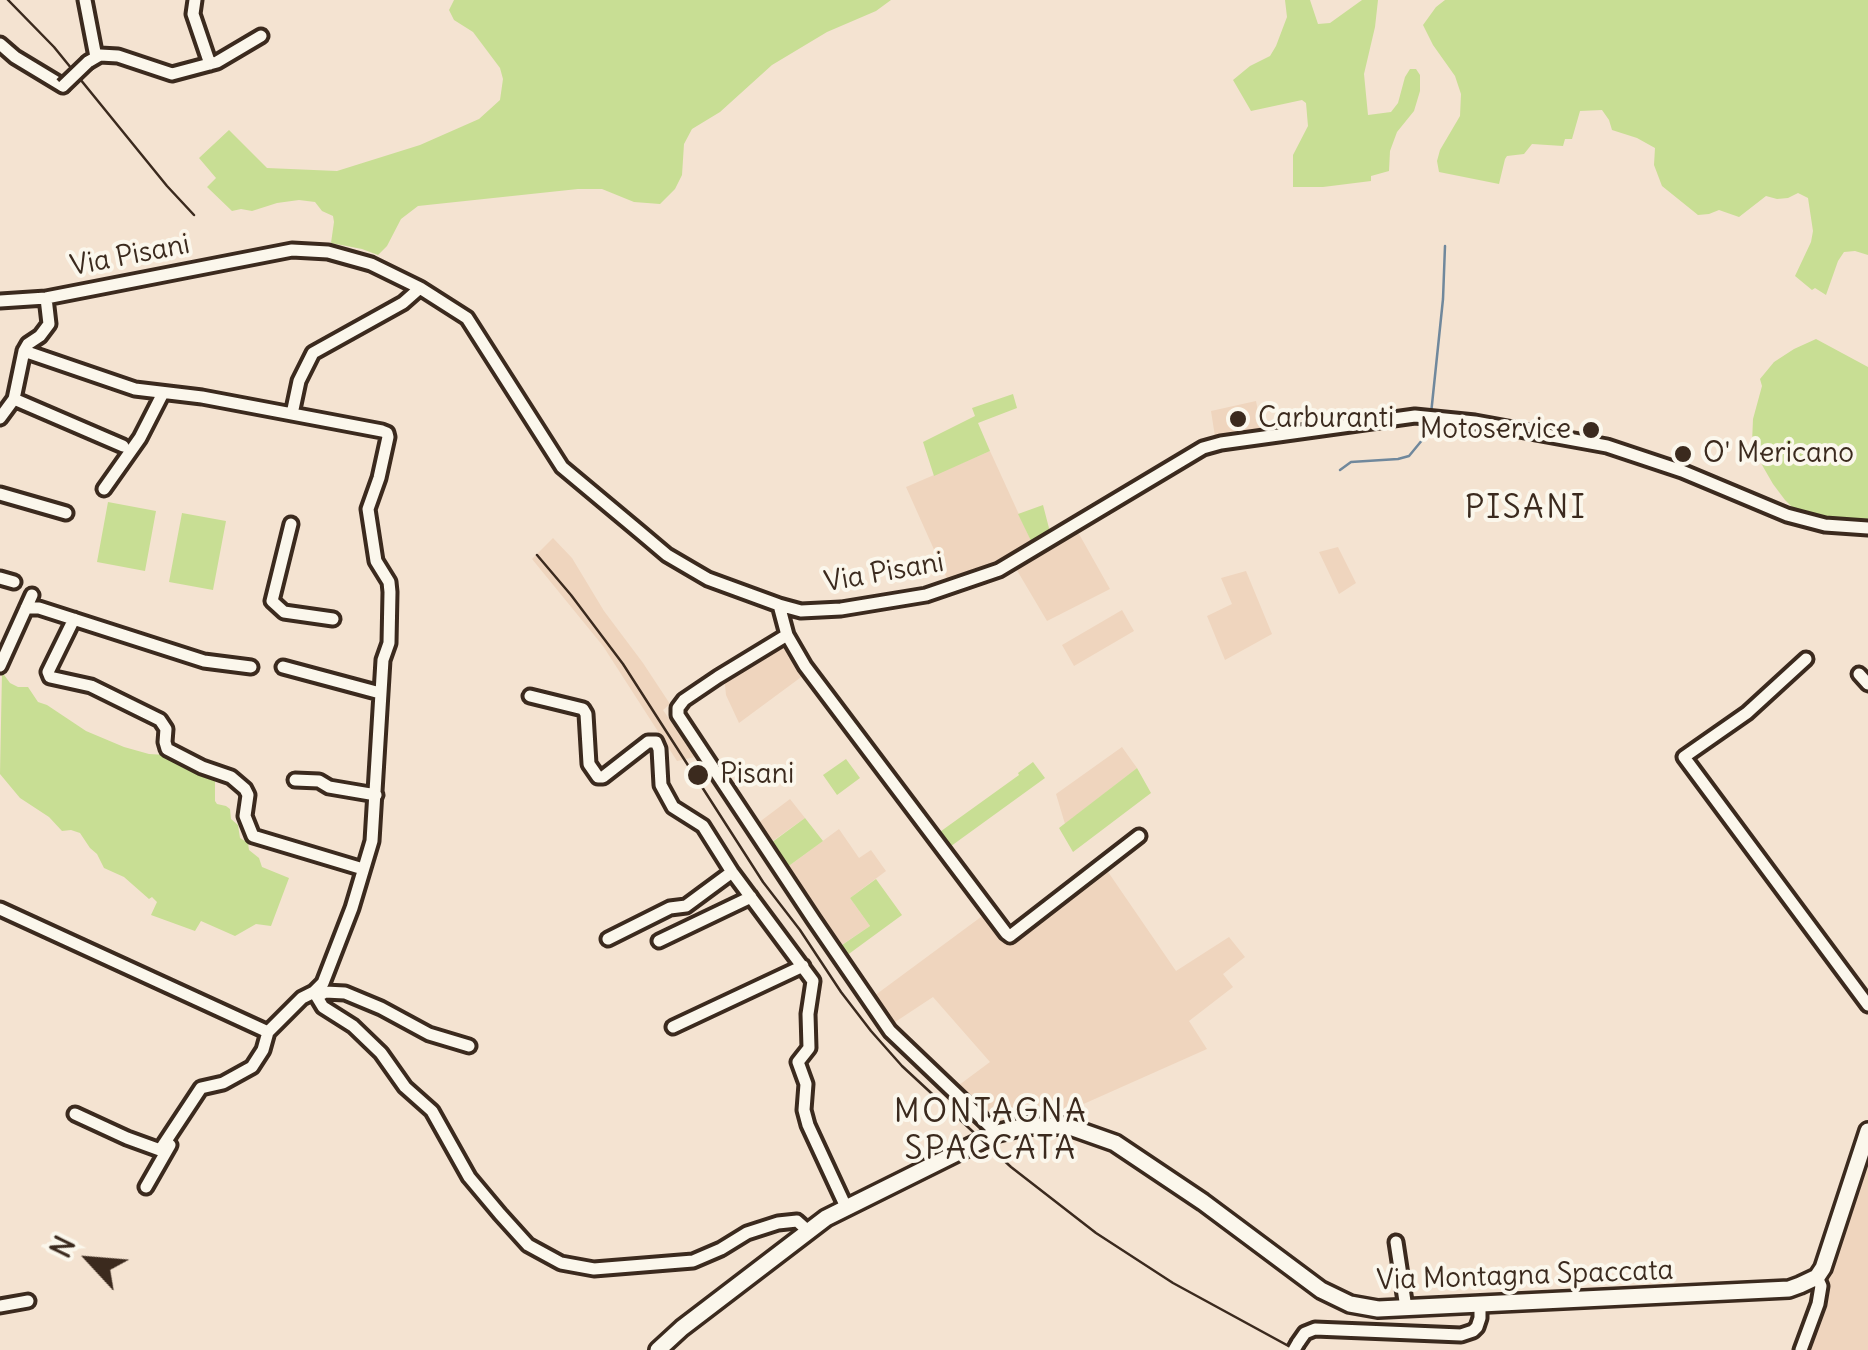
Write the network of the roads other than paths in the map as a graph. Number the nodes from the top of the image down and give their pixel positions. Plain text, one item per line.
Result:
1 (85, 0) edge
2 (195, 0) edge
3 (261, 36) dead end
4 (0, 44) edge
5 (92, 59) junction
6 (210, 64) junction
7 (420, 288) junction
8 (0, 301) edge
9 (48, 311) junction
10 (24, 350) junction
11 (163, 393) junction
12 (14, 398) junction
13 (292, 414) junction
14 (0, 418) edge
15 (124, 446) dead end
16 (104, 489) dead end
17 (0, 494) edge
18 (66, 513) dead end
19 (291, 524) dead end
20 (1868, 528) edge
21 (0, 578) edge
22 (14, 582) dead end
23 (32, 594) dead end
24 (779, 606) junction
25 (26, 608) junction
26 (74, 618) junction
27 (332, 620) dead end
28 (787, 636) junction
29 (1806, 659) dead end
30 (0, 666) edge
31 (250, 667) dead end
32 (282, 667) dead end
33 (380, 693) junction
34 (530, 696) dead end
35 (295, 780) dead end
36 (376, 794) junction
37 (1139, 836) dead end
38 (364, 869) junction
39 (732, 872) junction
40 (751, 896) junction
41 (0, 909) edge
42 (608, 939) dead end
43 (659, 942) dead end
44 (803, 966) junction
45 (316, 995) junction
46 (1868, 1005) edge
47 (673, 1027) dead end
48 (268, 1032) junction
49 (469, 1046) dead end
50 (212, 1084) junction
51 (75, 1114) dead end
52 (1868, 1130) edge
53 (997, 1133) junction
54 (146, 1187) dead end
55 (846, 1206) junction
56 (807, 1230) junction
57 (1396, 1242) dead end
58 (1818, 1277) junction
59 (28, 1301) dead end
60 (1480, 1305) junction
61 (0, 1306) edge
62 (1406, 1308) junction
63 (1296, 1346) edge
64 (658, 1350) edge
65 (1800, 1350) edge

1 - 5 street
2 - 6 street
3 - 6 street
4 - 5 street, bridge
5 - 6 street
7 - 9 street, Via Pisani
7 - 13 street
7 - 24 street, Via Pisani
8 - 9 street, Via Pisani
9 - 10 street
10 - 11 street
10 - 12 street
11 - 13 street
11 - 16 street
12 - 14 street
12 - 15 street
13 - 33 street
17 - 18 street
19 - 27 street
20 - 24 street, Via Pisani
21 - 22 street
23 - 25 street
24 - 28 street
25 - 26 street
25 - 30 street
26 - 31 street
26 - 38 street
28 - 37 street
28 - 53 street
29 - 46 street
32 - 33 street
33 - 36 street
34 - 39 street
35 - 36 street
36 - 38 street
38 - 45 street
39 - 40 street
39 - 42 street
40 - 43 street
40 - 44 street
41 - 48 street
44 - 47 street
44 - 55 street
45 - 48 street
45 - 49 street
45 - 56 street
48 - 50 street
50 - 51 street
50 - 54 street
52 - 58 main road
53 - 55 main road, Via Montagna Spaccata
53 - 62 main road, Via Montagna Spaccata
55 - 56 main road, Via Montagna Spaccata
56 - 64 main road, Via Montagna Spaccata
57 - 62 street
58 - 60 main road, Via Montagna Spaccata
58 - 65 street
59 - 61 street
60 - 62 main road, Via Montagna Spaccata
60 - 63 street

